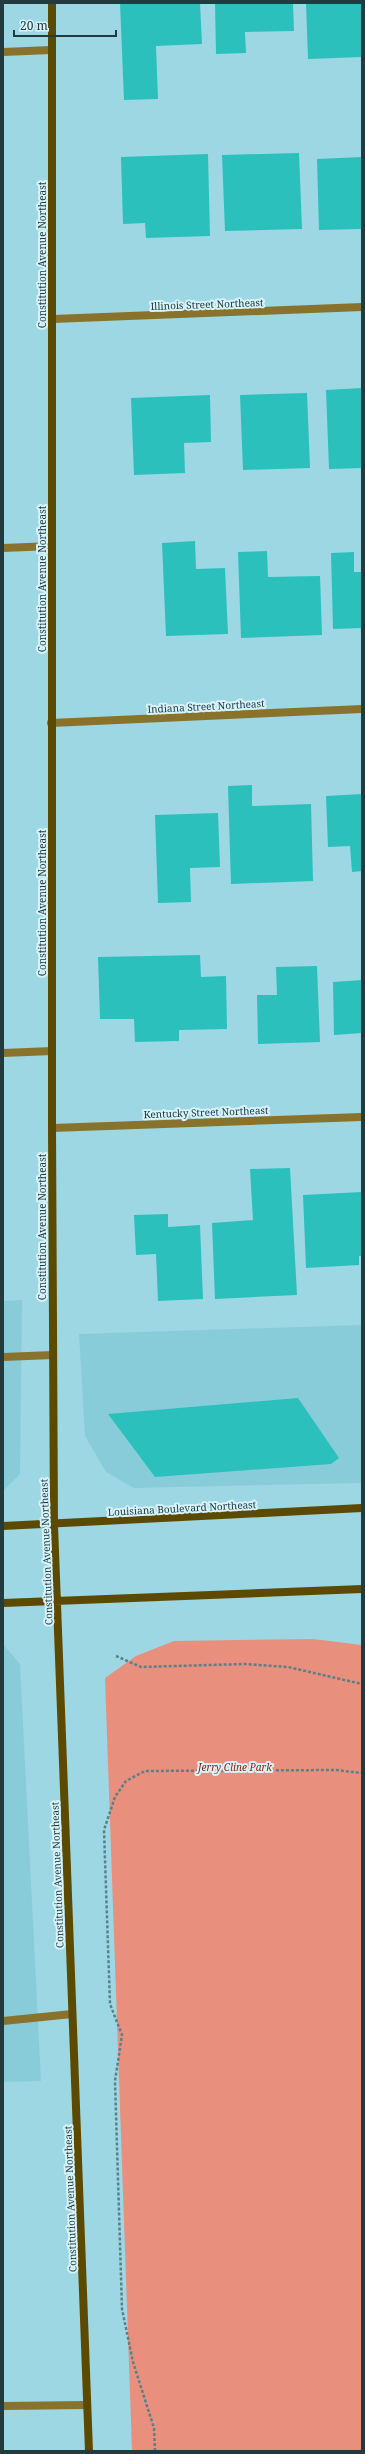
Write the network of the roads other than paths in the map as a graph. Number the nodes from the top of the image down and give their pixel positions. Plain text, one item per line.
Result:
1 (52, 3) edge
2 (51, 50) junction
3 (3, 52) edge
4 (362, 307) edge
5 (53, 319) junction
6 (52, 546) junction
7 (3, 548) edge
8 (362, 709) edge
9 (51, 723) junction
10 (52, 1051) junction
11 (3, 1053) edge
12 (362, 1116) edge
13 (52, 1128) junction
14 (53, 1355) junction
15 (3, 1357) edge
16 (362, 1508) edge
17 (54, 1525) junction
18 (3, 1526) edge
19 (362, 1589) edge
20 (57, 1600) junction
21 (3, 1603) edge
22 (72, 2014) junction
23 (3, 2021) edge
24 (87, 2405) junction
25 (3, 2406) edge
26 (89, 2451) edge

1 - 2 street, Constitution Avenue Northeast
2 - 3 street
2 - 5 street, Constitution Avenue Northeast
4 - 5 street, Illinois Street Northeast
5 - 6 street, Constitution Avenue Northeast
6 - 7 street
6 - 9 street, Constitution Avenue Northeast
8 - 9 street, Indiana Street Northeast
9 - 10 street, Constitution Avenue Northeast
10 - 11 street
10 - 13 street, Constitution Avenue Northeast
12 - 13 street, Kentucky Street Northeast
13 - 14 street, Constitution Avenue Northeast
14 - 15 street
14 - 17 street, Constitution Avenue Northeast
16 - 17 street, Louisiana Boulevard Northeast
17 - 18 street, Louisiana Boulevard Northeast
17 - 20 street, Constitution Avenue Northeast
19 - 20 street
20 - 21 street
20 - 22 street, Constitution Avenue Northeast
22 - 23 street
22 - 24 street, Constitution Avenue Northeast
24 - 25 street
24 - 26 street, Constitution Avenue Northeast

